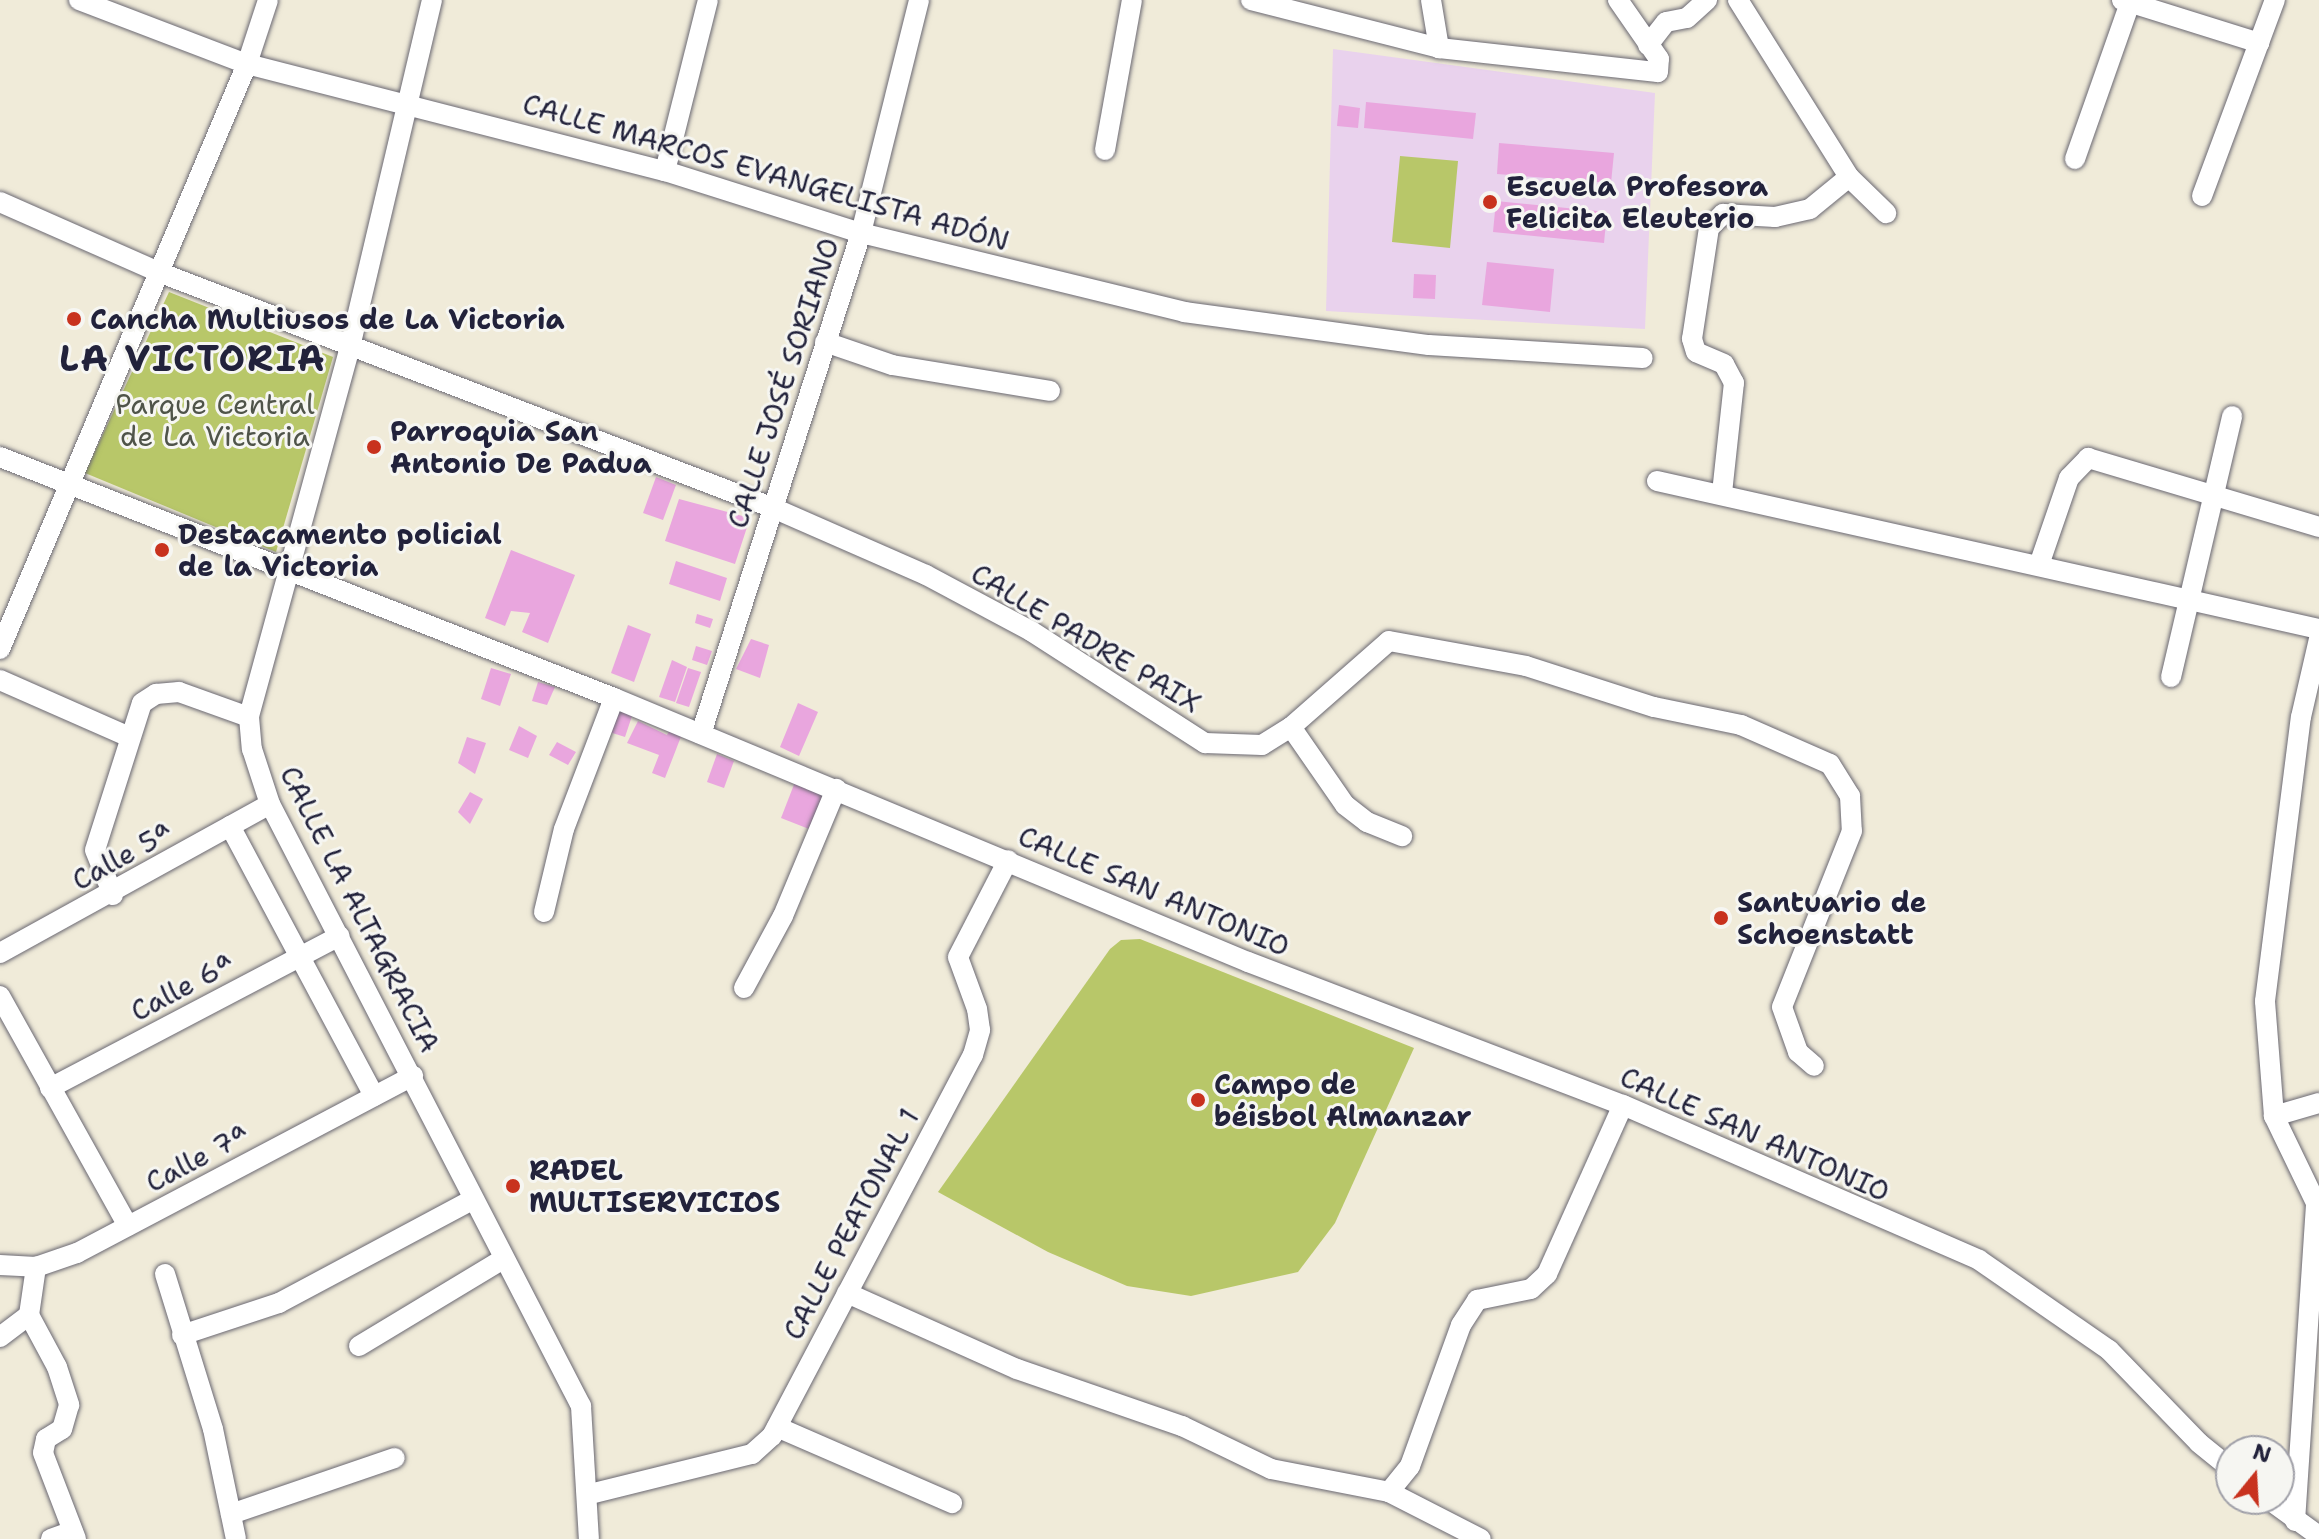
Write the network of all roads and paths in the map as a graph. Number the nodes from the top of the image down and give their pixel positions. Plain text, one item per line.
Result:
1 (79, 0) edge
2 (268, 0) edge
3 (432, 0) edge
4 (708, 0) edge
5 (919, 0) edge
6 (1132, 0) edge
7 (1251, 0) edge
8 (1431, 0) edge
9 (1618, 0) edge
10 (1707, 0) edge
11 (1738, 0) edge
12 (2275, 0) edge
13 (2126, 2) edge
14 (1282, 4) edge
15 (2259, 43) junction
16 (1648, 45) junction
17 (1439, 48) junction
18 (247, 64) junction
19 (406, 102) junction
20 (1105, 150) dead end
21 (2075, 159) dead end
22 (665, 171) junction
23 (1849, 177) junction
24 (2202, 196) dead end
25 (0, 202) edge
26 (1886, 213) dead end
27 (861, 233) junction
28 (161, 273) junction
29 (825, 342) junction
30 (350, 347) junction
31 (1643, 358) dead end
32 (1050, 391) dead end
33 (2232, 416) dead end
34 (0, 457) edge
35 (1657, 481) dead end
36 (68, 482) junction
37 (1722, 493) junction
38 (2211, 494) junction
39 (771, 507) junction
40 (2319, 527) edge
41 (2039, 565) junction
42 (290, 572) junction
43 (2190, 600) junction
44 (2319, 629) edge
45 (2319, 639) edge
46 (0, 649) edge
47 (2171, 677) dead end
48 (0, 680) edge
49 (614, 698) junction
50 (249, 717) junction
51 (1291, 727) junction
52 (701, 734) junction
53 (129, 737) junction
54 (836, 789) junction
55 (270, 804) junction
56 (230, 826) junction
57 (1402, 836) dead end
58 (1008, 860) junction
59 (113, 895) junction
60 (544, 912) dead end
61 (340, 936) junction
62 (0, 953) edge
63 (302, 956) junction
64 (744, 988) dead end
65 (0, 996) edge
66 (1814, 1066) dead end
67 (413, 1076) junction
68 (50, 1088) junction
69 (374, 1096) junction
70 (2319, 1103) edge
71 (1623, 1105) junction
72 (2274, 1116) junction
73 (472, 1200) junction
74 (128, 1226) junction
75 (503, 1259) junction
76 (0, 1265) edge
77 (36, 1267) junction
78 (165, 1274) dead end
79 (847, 1293) junction
80 (29, 1315) junction
81 (182, 1335) junction
82 (0, 1337) edge
83 (359, 1346) dead end
84 (777, 1427) junction
85 (2215, 1456) edge
86 (395, 1458) dead end
87 (1389, 1492) junction
88 (590, 1494) junction
89 (952, 1503) dead end
90 (231, 1514) junction
91 (2288, 1515) edge
92 (2295, 1521) junction
93 (74, 1535) edge
94 (2319, 1536) edge
95 (51, 1539) edge
96 (236, 1539) edge
97 (589, 1539) edge
98 (1481, 1539) edge

1 - 18 street, CALLE MARCOS EVANGELISTA ADÓN
2 - 18 street
3 - 19 street, CALLE LA ALTAGRACIA
4 - 22 street
5 - 27 street, CALLE JOSÉ SORIANO
6 - 20 street
7 - 14 street
8 - 17 street
9 - 16 street
10 - 16 street
11 - 23 street
12 - 15 street
13 - 15 street
13 - 21 street
14 - 17 street
15 - 24 street
16 - 17 street
18 - 19 street, CALLE MARCOS EVANGELISTA ADÓN
18 - 28 street
19 - 22 street, CALLE MARCOS EVANGELISTA ADÓN
19 - 30 street, CALLE LA ALTAGRACIA
22 - 27 street, CALLE MARCOS EVANGELISTA ADÓN
23 - 26 street
23 - 37 street
25 - 28 street, CALLE PADRE PAIX
27 - 29 street, CALLE JOSÉ SORIANO
27 - 31 street, CALLE MARCOS EVANGELISTA ADÓN
28 - 30 street, CALLE PADRE PAIX
28 - 36 street
29 - 32 street
29 - 39 street, CALLE JOSÉ SORIANO
30 - 39 street, CALLE PADRE PAIX
30 - 42 street, CALLE LA ALTAGRACIA
33 - 38 street
34 - 36 street, CALLE SAN ANTONIO
35 - 37 street
36 - 42 street, CALLE SAN ANTONIO
36 - 46 street
37 - 41 street
38 - 40 street
38 - 41 street
38 - 43 street
39 - 51 street, CALLE PADRE PAIX
39 - 52 street, CALLE JOSÉ SORIANO
41 - 43 street
42 - 49 street, CALLE SAN ANTONIO
42 - 50 street, CALLE LA ALTAGRACIA
43 - 44 street
43 - 47 street
45 - 72 street
48 - 53 street
49 - 52 street, CALLE SAN ANTONIO
49 - 60 street
50 - 53 street
50 - 55 street, CALLE LA ALTAGRACIA
51 - 57 street
51 - 66 street, CALLE PADRE PAIX
52 - 54 street, CALLE SAN ANTONIO
53 - 59 street
54 - 58 street, CALLE SAN ANTONIO
54 - 64 street
55 - 56 street, Calle 5ª
55 - 61 street, CALLE LA ALTAGRACIA
56 - 59 street, Calle 5ª
56 - 63 street
58 - 71 street, CALLE SAN ANTONIO
58 - 79 street, CALLE PEATONAL 1
59 - 62 street, Calle 5ª
61 - 63 street, Calle 6ª
61 - 67 street, CALLE LA ALTAGRACIA
63 - 68 street, Calle 6ª
63 - 69 street
65 - 68 street
67 - 69 street, Calle 7ª
67 - 73 street, CALLE LA ALTAGRACIA
68 - 74 street
69 - 74 street, Calle 7ª
70 - 72 street
71 - 85 street, CALLE SAN ANTONIO
71 - 87 street
72 - 92 street
73 - 75 street, CALLE LA ALTAGRACIA
73 - 81 street
74 - 77 street, Calle 7ª
75 - 83 street
75 - 88 street, CALLE LA ALTAGRACIA
76 - 77 street, Calle 7ª
77 - 80 street
78 - 81 street
79 - 84 street, CALLE PEATONAL 1
79 - 87 street
80 - 82 street
80 - 93 street
81 - 90 street
84 - 88 street, CALLE PEATONAL 1
84 - 89 street
86 - 90 street
87 - 98 street
88 - 97 street, CALLE LA ALTAGRACIA
90 - 96 street
91 - 92 street
92 - 94 street
93 - 95 street

